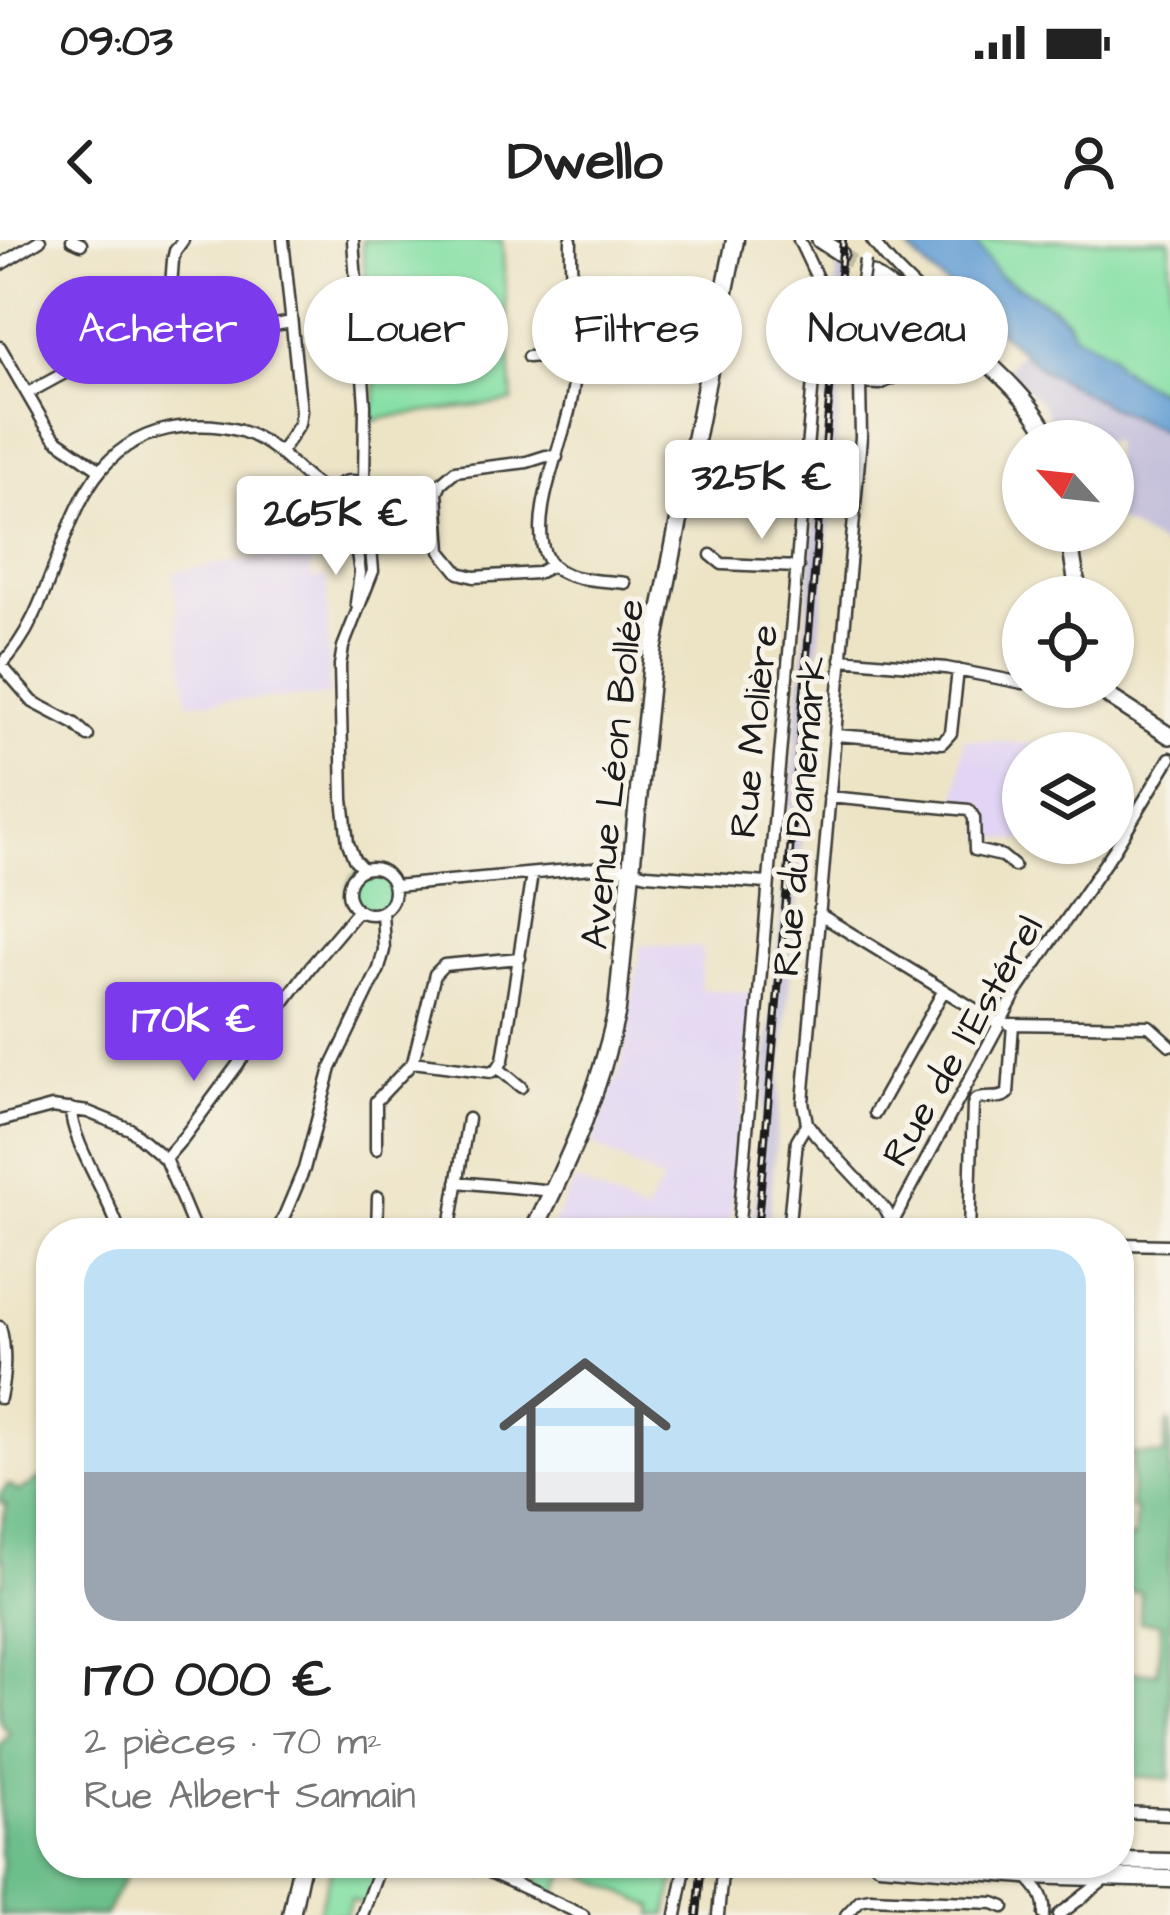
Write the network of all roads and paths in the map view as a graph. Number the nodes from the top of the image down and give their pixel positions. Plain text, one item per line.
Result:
1 (40, 240) edge
2 (183, 240) edge
3 (283, 240) edge
4 (353, 240) edge
5 (571, 240) edge
6 (735, 240) edge
7 (799, 240) edge
8 (820, 240) edge
9 (869, 240) edge
10 (839, 253) tunnel mouth
11 (0, 265) edge
12 (869, 273) junction
13 (573, 276) edge
14 (868, 276) edge
15 (873, 276) edge
16 (903, 276) edge
17 (291, 322) junction
18 (0, 346) edge
19 (528, 357) dead end
20 (532, 357) edge
21 (44, 384) edge
22 (574, 384) edge
23 (861, 384) edge
24 (1008, 384) edge
25 (28, 393) junction
26 (1038, 420) edge
27 (281, 452) junction
28 (556, 457) junction
29 (99, 469) junction
30 (364, 484) junction
31 (330, 494) junction
32 (369, 526) junction
33 (353, 533) junction
34 (711, 555) dead end
35 (551, 566) junction
36 (799, 567) junction
37 (626, 583) dead end
38 (354, 618) junction
39 (842, 659) junction
40 (0, 666) edge
41 (958, 670) junction
42 (1002, 679) edge
43 (1127, 708) edge
44 (835, 735) junction
45 (88, 736) dead end
46 (1170, 736) edge
47 (1170, 758) edge
48 (830, 797) junction
49 (1014, 866) dead end
50 (363, 869) junction
51 (631, 870) junction
52 (532, 874) junction
53 (767, 883) junction
54 (394, 886) junction
55 (358, 910) junction
56 (382, 910) junction
57 (819, 914) junction
58 (520, 958) junction
59 (944, 990) junction
60 (1006, 1024) junction
61 (1170, 1046) edge
62 (413, 1062) junction
63 (498, 1068) junction
64 (521, 1087) dead end
65 (71, 1109) junction
66 (875, 1113) dead end
67 (468, 1119) dead end
68 (0, 1121) edge
69 (807, 1123) junction
70 (376, 1149) dead end
71 (165, 1159) junction
72 (458, 1182) junction
73 (554, 1191) junction
74 (378, 1197) dead end
75 (114, 1218) edge
76 (190, 1218) edge
77 (283, 1218) edge
78 (377, 1218) edge
79 (452, 1218) edge
80 (540, 1218) edge
81 (739, 1218) edge
82 (789, 1218) edge
83 (888, 1218) edge
84 (899, 1218) edge
85 (969, 1218) edge
86 (1134, 1244) edge
87 (1170, 1245) edge
88 (0, 1327) edge
89 (0, 1398) edge
90 (1134, 1813) edge
91 (1170, 1814) edge
92 (1170, 1862) edge
93 (1134, 1866) edge
94 (1134, 1873) edge
95 (288, 1878) edge
96 (299, 1878) edge
97 (376, 1878) edge
98 (502, 1878) edge
99 (683, 1878) edge
100 (722, 1878) edge
101 (1028, 1878) edge
102 (1103, 1878) edge
103 (1170, 1879) edge
104 (1004, 1907) dead end
105 (280, 1915) edge
106 (291, 1915) edge
107 (362, 1915) edge
108 (583, 1915) edge
109 (676, 1915) edge
110 (718, 1915) edge
111 (846, 1915) edge
112 (1044, 1915) edge
113 (1059, 1915) edge

1 - 11 street
2 - 17 street
3 - 17 street
4 - 30 street
5 - 13 street
6 - 51 main road, Avenue Léon Bollée
7 - 36 street, Rue Molière
8 - 10 street
9 - 12 street, Rue du Danemark
9 - 16 street
12 - 14 street, Rue du Danemark
12 - 15 street
17 - 27 street
18 - 25 street
19 - 20 street
21 - 25 street
22 - 28 street
23 - 39 street, Rue du Danemark
24 - 26 street
25 - 29 street
27 - 29 street
27 - 31 street
28 - 35 street
28 - 35 street
29 - 40 street
30 - 31 street
30 - 32 street
31 - 33 street
32 - 33 street
32 - 38 street
33 - 38 street
34 - 36 street
35 - 37 street
36 - 53 street, Rue Molière
38 - 50 street
39 - 41 street
39 - 44 street, Rue du Danemark
40 - 45 street
41 - 42 street
41 - 44 street
43 - 46 street
44 - 48 street, Rue du Danemark
47 - 60 street, Rue de l'Estérel
48 - 49 street
48 - 57 street, Rue du Danemark
50 - 54 street
50 - 55 street
51 - 52 street
51 - 53 street
51 - 73 main road, Avenue Léon Bollée
52 - 54 street
52 - 58 street
53 - 81 street, Rue Molière
54 - 56 street
55 - 56 street
55 - 71 street
56 - 77 street
57 - 59 street
57 - 69 street, Rue du Danemark
58 - 62 street
58 - 63 street
59 - 60 street
59 - 66 street
60 - 61 street
60 - 84 street, Rue de l'Estérel
60 - 85 street
62 - 63 street
62 - 70 street
63 - 64 street
65 - 68 street
65 - 71 street
65 - 75 street
67 - 72 street
69 - 82 street, Rue du Danemark
69 - 83 street
71 - 76 street
72 - 73 street
72 - 79 street
73 - 80 main road, Avenue Léon Bollée
74 - 78 street
86 - 87 street
88 - 89 street
90 - 91 street
92 - 93 main road
94 - 103 main road
95 - 105 main road
96 - 106 main road
97 - 107 street
98 - 108 street
99 - 109 street
100 - 110 street
101 - 112 street
102 - 113 street
104 - 111 street

